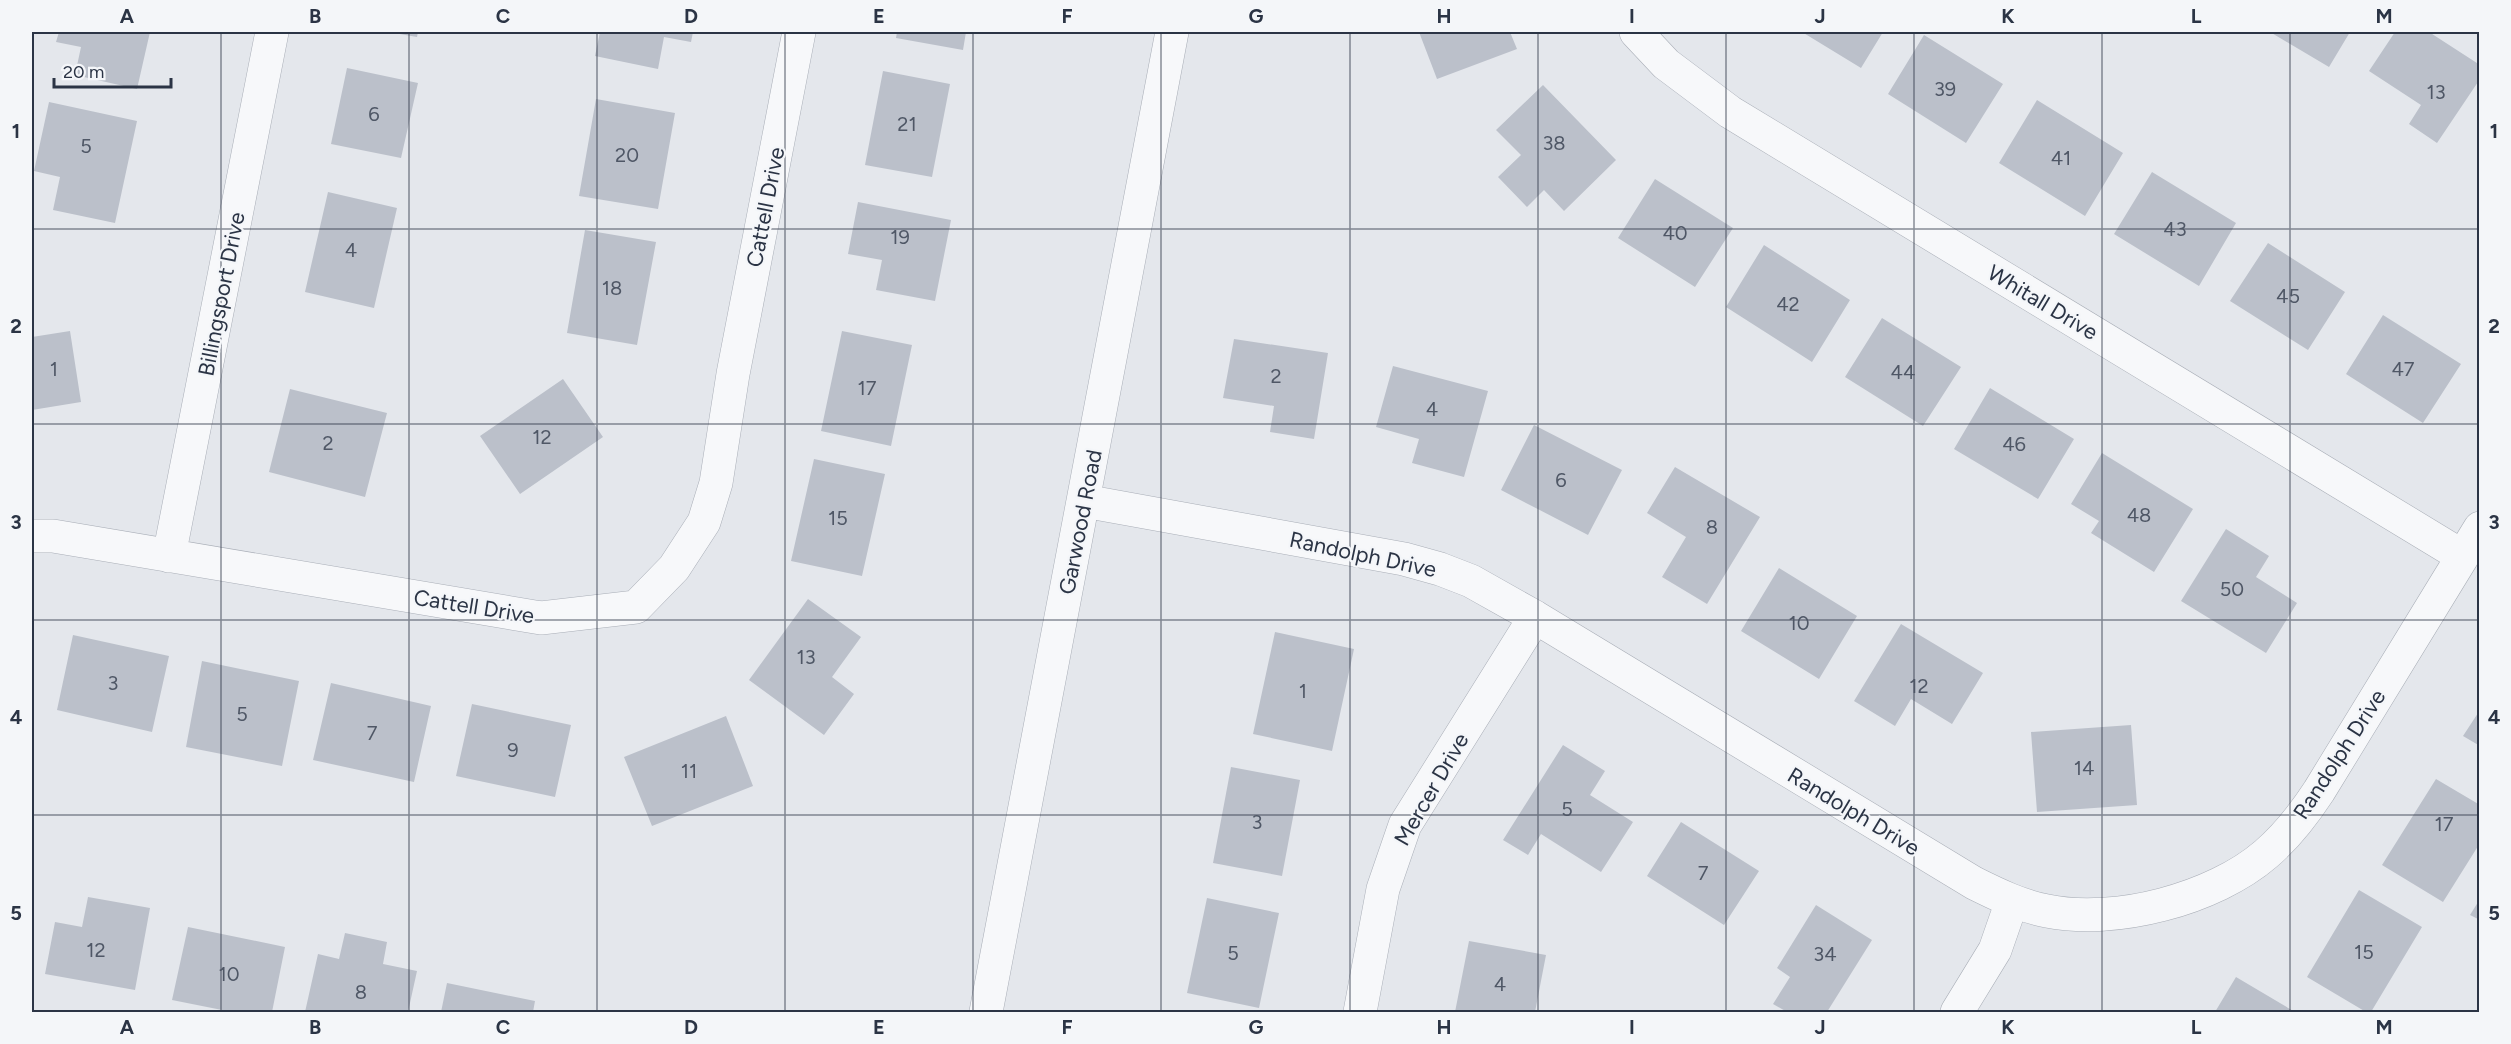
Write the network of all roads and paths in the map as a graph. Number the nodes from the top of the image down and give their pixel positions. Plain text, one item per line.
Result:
1 (272, 32) edge
2 (799, 32) edge
3 (1172, 32) edge
4 (1636, 32) edge
5 (1084, 501) junction
6 (2480, 528) edge
7 (32, 536) edge
8 (169, 556) junction
9 (2462, 556) junction
10 (1535, 617) junction
11 (2012, 901) junction
12 (986, 1012) edge
13 (1360, 1012) edge
14 (1957, 1012) edge

1 - 8 street, Billingsport Drive
2 - 8 street, Cattell Drive
3 - 5 street, Garwood Road
4 - 9 street, Whitall Drive
5 - 10 street, Randolph Drive
5 - 12 street, Garwood Road
6 - 9 street, Randolph Drive
7 - 8 street, Cattell Drive
9 - 11 street, Randolph Drive
10 - 11 street, Randolph Drive
10 - 13 street, Mercer Drive
11 - 14 street

